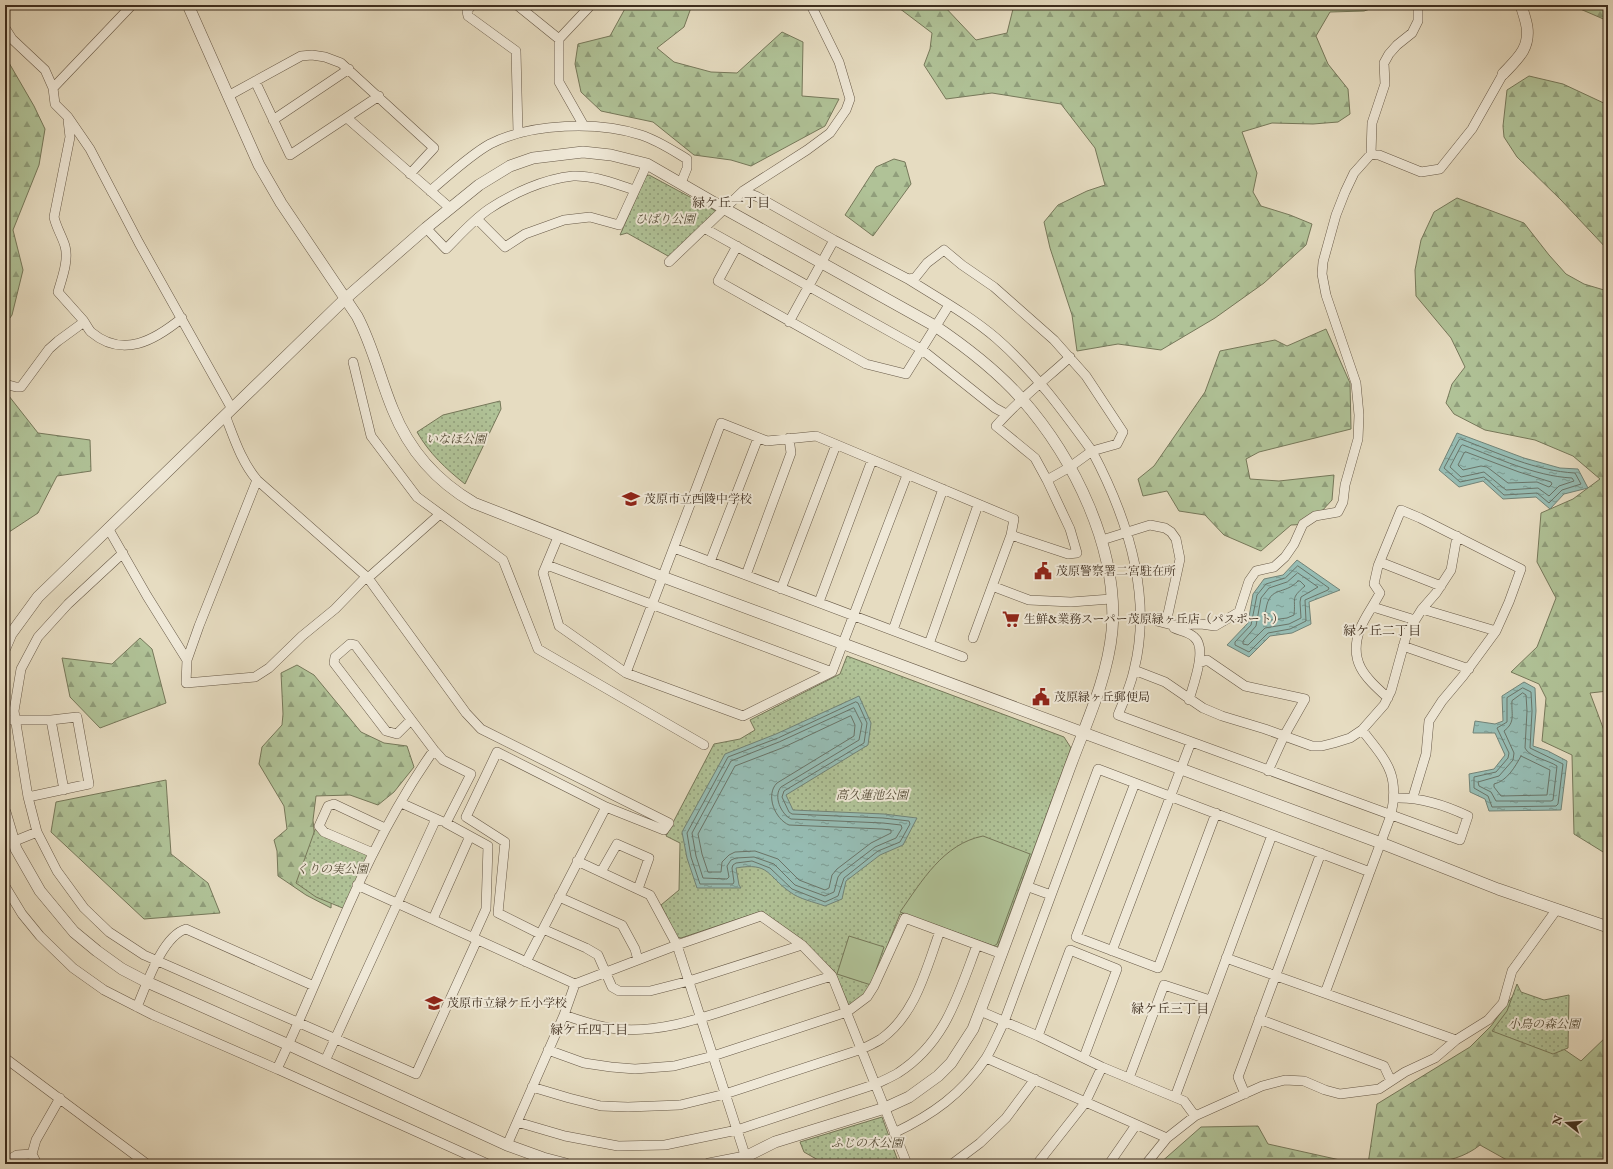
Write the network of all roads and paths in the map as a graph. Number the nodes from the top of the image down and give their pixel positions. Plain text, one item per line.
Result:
1 (132, 5) edge
2 (188, 5) edge
3 (472, 5) edge
4 (590, 5) edge
5 (811, 5) edge
6 (1418, 5) edge
7 (1521, 5) edge
8 (523, 7) edge
9 (5, 28) edge
10 (559, 39) junction
11 (349, 69) junction
12 (1503, 74) joint
13 (255, 81) junction
14 (53, 88) junction
15 (228, 96) junction
16 (379, 96) junction
17 (68, 117) junction
18 (347, 118) junction
19 (273, 120) junction
20 (584, 126) junction
21 (518, 133) junction
22 (1372, 154) junction
23 (647, 164) junction
24 (410, 174) junction
25 (681, 183) junction
26 (635, 190) junction
27 (430, 191) junction
28 (743, 191) junction
29 (450, 208) junction
30 (725, 209) junction
31 (478, 219) junction
32 (426, 228) junction
33 (704, 228) junction
34 (834, 240) junction
35 (737, 246) junction
36 (669, 262) dead end
37 (821, 263) junction
38 (908, 279) junction
39 (809, 286) junction
40 (345, 299) junction
41 (949, 305) junction
42 (182, 318) junction
43 (84, 322) junction
44 (789, 322) junction
45 (935, 326) junction
46 (921, 349) junction
47 (1070, 357) junction
48 (353, 362) dead end
49 (5, 384) edge
50 (1042, 384) junction
51 (1022, 399) junction
52 (228, 412) junction
53 (1006, 414) junction
54 (758, 438) junction
55 (789, 438) junction
56 (836, 445) junction
57 (1092, 451) junction
58 (872, 460) junction
59 (1070, 467) junction
60 (907, 475) junction
61 (257, 480) junction
62 (1047, 480) junction
63 (943, 490) junction
64 (978, 504) junction
65 (440, 514) junction
66 (108, 528) junction
67 (1127, 532) junction
68 (1011, 535) junction
69 (1457, 536) junction
70 (558, 537) junction
71 (1102, 540) junction
72 (674, 548) junction
73 (123, 553) junction
74 (710, 562) junction
75 (1380, 562) junction
76 (546, 565) junction
77 (746, 575) junction
78 (367, 577) junction
79 (663, 577) junction
80 (992, 586) junction
81 (1440, 586) junction
82 (781, 589) junction
83 (1111, 599) junction
84 (819, 602) junction
85 (652, 604) junction
86 (1373, 607) junction
87 (1422, 609) junction
88 (853, 616) junction
89 (1141, 617) junction
90 (1415, 620) junction
91 (1169, 624) junction
92 (893, 630) junction
93 (1496, 631) junction
94 (8, 633) edge
95 (973, 638) dead end
96 (844, 644) junction
97 (929, 644) junction
98 (1403, 646) junction
99 (5, 648) edge
100 (963, 657) dead end
101 (187, 660) junction
102 (1199, 663) junction
103 (1468, 669) junction
104 (1134, 670) junction
105 (832, 672) junction
106 (626, 673) junction
107 (1388, 698) junction
108 (1189, 700) junction
109 (15, 719) junction
110 (5, 720) edge
111 (51, 720) junction
112 (411, 720) junction
113 (1362, 730) junction
114 (1083, 733) junction
115 (1284, 736) junction
116 (1191, 742) junction
117 (704, 746) dead end
118 (434, 750) junction
119 (1180, 770) junction
120 (1268, 771) junction
121 (1135, 783) junction
122 (64, 790) junction
123 (28, 797) junction
124 (1170, 797) junction
125 (1413, 797) junction
126 (1395, 798) junction
127 (401, 803) junction
128 (606, 807) junction
129 (5, 812) edge
130 (1216, 813) junction
131 (1391, 815) junction
132 (436, 819) junction
133 (446, 823) junction
134 (385, 828) junction
135 (37, 832) junction
136 (1272, 835) junction
137 (470, 836) junction
138 (9, 843) edge
139 (1381, 843) junction
140 (373, 853) junction
141 (1321, 853) junction
142 (577, 861) junction
143 (601, 872) junction
144 (1370, 872) junction
145 (357, 885) junction
146 (5, 886) edge
147 (1026, 886) junction
148 (638, 889) junction
149 (1051, 895) junction
150 (559, 897) junction
151 (397, 903) junction
152 (1556, 909) junction
153 (433, 919) junction
154 (1608, 927) edge
155 (542, 931) junction
156 (940, 931) junction
157 (475, 939) junction
158 (677, 945) junction
159 (802, 945) junction
160 (977, 945) junction
161 (1112, 951) junction
162 (1002, 954) junction
163 (1226, 958) junction
164 (156, 960) junction
165 (638, 960) junction
166 (526, 962) junction
167 (605, 973) junction
168 (1275, 975) junction
169 (832, 976) junction
170 (689, 981) junction
171 (147, 982) junction
172 (575, 984) junction
173 (314, 986) junction
174 (1325, 993) junction
175 (1210, 1000) junction
176 (137, 1007) junction
177 (980, 1011) junction
178 (848, 1012) junction
179 (564, 1015) junction
180 (701, 1018) junction
181 (1259, 1020) junction
182 (1004, 1022) junction
183 (298, 1023) junction
184 (1038, 1036) junction
185 (335, 1039) junction
186 (1456, 1040) junction
187 (289, 1045) junction
188 (862, 1049) junction
189 (548, 1050) junction
190 (713, 1056) junction
191 (1084, 1057) junction
192 (5, 1058) edge
193 (986, 1058) junction
194 (325, 1061) junction
195 (1102, 1067) junction
196 (277, 1069) junction
197 (1129, 1078) junction
198 (1035, 1079) junction
199 (1391, 1081) junction
200 (876, 1084) junction
201 (532, 1087) junction
202 (725, 1094) junction
203 (1245, 1094) junction
204 (1175, 1097) junction
205 (60, 1098) junction
206 (1085, 1103) junction
207 (885, 1108) junction
208 (1195, 1116) junction
209 (517, 1122) junction
210 (1136, 1125) junction
211 (737, 1130) junction
212 (894, 1133) junction
213 (1167, 1138) junction
214 (507, 1145) junction
215 (32, 1154) junction
216 (747, 1160) edge
217 (542, 1161) edge
218 (5, 1162) edge
219 (37, 1164) edge
220 (147, 1164) edge
221 (488, 1164) edge
222 (566, 1164) edge
223 (709, 1164) edge
224 (907, 1164) edge
225 (952, 1164) edge
226 (1037, 1164) edge
227 (1109, 1164) edge
228 (1146, 1164) edge

1 - 14 street
2 - 15 street
3 - 21 street
4 - 10 street
5 - 28 street
6 - 22 street
7 - 12 street
8 - 10 street
9 - 14 street
10 - 20 street
11 - 13 street
11 - 16 street
11 - 19 street
12 - 22 street
13 - 15 street
13 - 19 street
14 - 17 street
15 - 40 street
16 - 18 street
16 - 24 street
17 - 42 street
17 - 43 street
18 - 19 street
18 - 24 street
20 - 21 street
20 - 25 street
21 - 27 street
22 - 91 street
23 - 25 street
23 - 26 street
23 - 29 street
24 - 27 street
25 - 30 street
26 - 31 street
26 - 31 street
27 - 29 street
28 - 30 street
28 - 34 street
29 - 32 street
30 - 33 street
30 - 37 street
31 - 32 street
32 - 40 street
33 - 35 street
33 - 36 street
34 - 37 street
34 - 38 street
35 - 39 street
35 - 44 street
37 - 39 street
37 - 45 street
38 - 41 street
38 - 47 street
39 - 44 street
39 - 46 street
40 - 52 street
40 - 70 street
41 - 45 street
41 - 50 street
42 - 43 street
42 - 52 street
43 - 49 street
44 - 46 street
45 - 46 street
45 - 51 street
46 - 53 street
47 - 50 street
47 - 57 street
48 - 65 street
50 - 51 street
50 - 57 street
51 - 53 street
51 - 59 street
52 - 61 street
52 - 66 street
53 - 62 street
54 - 55 street
54 - 72 street
54 - 74 street
55 - 56 street
55 - 77 street
56 - 58 street
56 - 82 street
57 - 59 street
57 - 67 street
58 - 60 street
58 - 84 street
59 - 62 street
59 - 71 street
60 - 63 street
60 - 88 street
61 - 78 street
61 - 101 street
62 - 68 street
63 - 64 street
63 - 92 street
64 - 68 street
64 - 97 street
65 - 78 street
65 - 117 street
66 - 73 street
66 - 94 street
67 - 71 street
67 - 89 street
67 - 91 street
68 - 80 street
69 - 75 street
69 - 81 street
69 - 93 street
70 - 76 street
70 - 79 street
71 - 83 street
72 - 74 street
72 - 79 street
73 - 101 street
73 - 109 street
74 - 77 street
75 - 81 street
75 - 86 street
76 - 85 street
76 - 106 street
77 - 82 street
78 - 101 street
78 - 128 street
79 - 85 street
79 - 96 street
80 - 83 street
80 - 95 street
81 - 87 street
82 - 84 street
83 - 114 street
84 - 88 street
85 - 105 street
85 - 106 street
86 - 90 street
86 - 107 street
87 - 90 street
87 - 93 street
88 - 92 street
88 - 96 street
89 - 91 street
89 - 104 street
90 - 98 street
91 - 102 street
92 - 97 street
93 - 103 street
94 - 99 street
96 - 105 street
96 - 114 street
97 - 100 street
98 - 103 street
98 - 107 street
102 - 108 street
102 - 115 street
103 - 125 street
104 - 108 street
104 - 116 street
105 - 106 street
107 - 113 street
108 - 115 street
109 - 110 street
109 - 111 street
109 - 123 street
111 - 122 street
111 - 122 street
112 - 112 street
112 - 118 street
113 - 115 street
113 - 126 street
114 - 119 street
114 - 147 street
115 - 120 street
116 - 119 street
116 - 120 street
118 - 127 street
118 - 133 street
119 - 124 street
119 - 139 street
120 - 131 street
121 - 124 street
121 - 149 street
121 - 161 street
122 - 123 street
123 - 135 street
124 - 130 street
124 - 161 street
125 - 126 street
125 - 131 street
126 - 131 street
127 - 132 street
127 - 134 street
128 - 142 street
128 - 155 street
129 - 138 street
130 - 136 street
130 - 161 street
131 - 139 street
132 - 133 street
132 - 151 street
133 - 137 street
134 - 140 street
134 - 140 street
135 - 138 street
135 - 164 street
136 - 141 street
136 - 163 street
137 - 153 street
137 - 157 street
138 - 171 street
139 - 144 street
139 - 152 street
140 - 145 street
141 - 144 street
141 - 168 street
142 - 143 street
142 - 150 street
143 - 148 street
143 - 148 street
144 - 174 street
145 - 151 street
145 - 173 street
146 - 176 street
147 - 149 street
147 - 162 street
148 - 158 street
149 - 182 street
150 - 155 street
150 - 165 street
151 - 153 street
151 - 185 street
152 - 154 street
152 - 186 street
153 - 157 street
155 - 166 street
155 - 167 street
156 - 160 street
156 - 178 street
156 - 188 street
157 - 166 street
157 - 185 street
158 - 159 street
158 - 165 street
158 - 170 street
159 - 169 street
159 - 170 street
160 - 162 street
160 - 200 street
162 - 177 street
163 - 168 street
163 - 175 street
164 - 171 street
164 - 173 street
164 - 183 street
165 - 167 street
166 - 172 street
167 - 170 street
167 - 172 street
168 - 174 street
168 - 181 street
169 - 178 street
169 - 180 street
170 - 180 street
171 - 176 street
171 - 187 street
172 - 179 street
173 - 183 street
174 - 186 street
175 - 197 street
175 - 204 street
176 - 196 street
177 - 182 street
177 - 207 street
178 - 188 street
178 - 190 street
179 - 180 street
179 - 189 street
180 - 190 street
181 - 199 street
181 - 203 street
182 - 184 street
182 - 193 street
183 - 185 street
183 - 187 street
184 - 191 street
184 - 191 street
185 - 194 street
186 - 199 street
187 - 194 street
187 - 196 street
188 - 200 street
188 - 202 street
189 - 190 street
189 - 201 street
190 - 202 street
191 - 195 street
192 - 205 street
193 - 198 street
193 - 212 street
194 - 214 street
195 - 197 street
195 - 206 street
196 - 221 street
197 - 204 street
198 - 206 street
198 - 225 street
199 - 203 street
200 - 207 street
200 - 211 street
201 - 202 street
201 - 209 street
202 - 211 street
203 - 208 street
204 - 208 street
205 - 215 street
205 - 220 street
206 - 210 street
206 - 226 street
207 - 212 street
207 - 216 street
208 - 213 street
209 - 211 street
209 - 214 street
210 - 213 street
210 - 227 street
211 - 216 street
212 - 224 street
213 - 228 street
214 - 217 street
215 - 218 street
215 - 219 street
216 - 223 street
217 - 222 street

